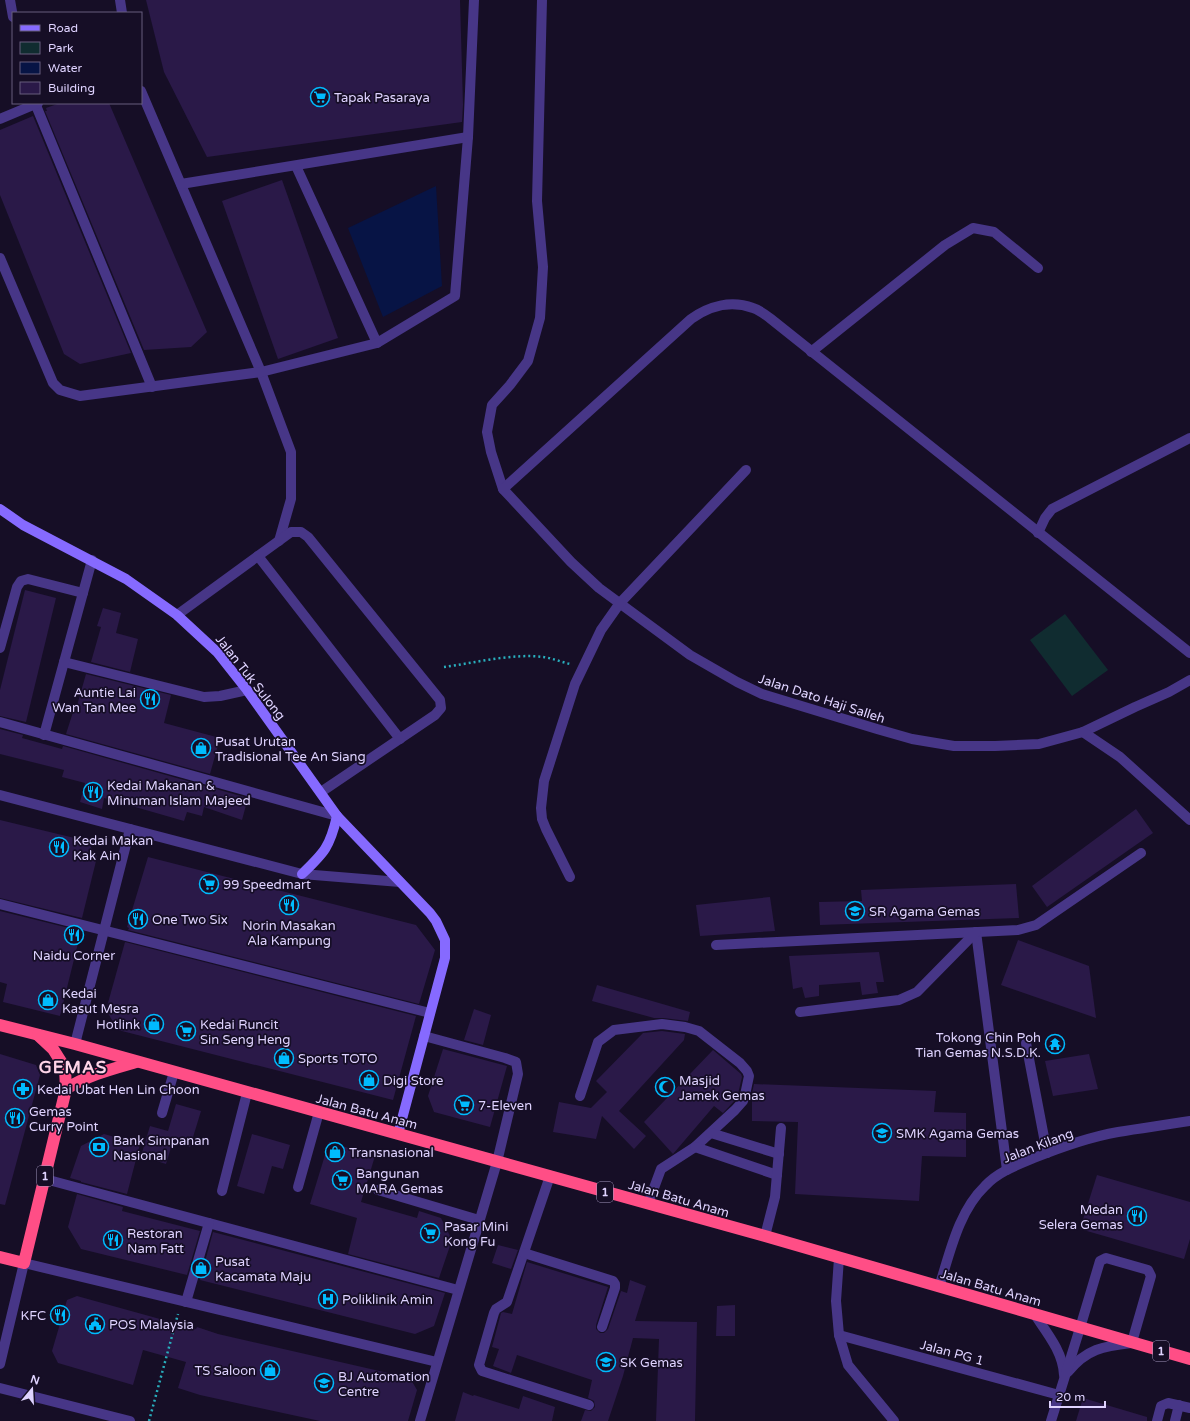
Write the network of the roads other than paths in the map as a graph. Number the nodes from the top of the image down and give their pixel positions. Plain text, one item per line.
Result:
1 (10, 0) edge
2 (120, 0) edge
3 (474, 0) edge
4 (542, 0) edge
5 (12, 12) edge
6 (122, 12) edge
7 (142, 93) edge
8 (34, 104) edge
9 (36, 104) edge
10 (0, 119) edge
11 (468, 137) junction
12 (296, 166) junction
13 (181, 184) junction
14 (0, 258) edge
15 (1038, 268) dead end
16 (377, 343) junction
17 (811, 352) junction
18 (261, 372) junction
19 (152, 387) junction
20 (1190, 438) edge
21 (746, 470) dead end
22 (503, 489) junction
23 (0, 509) edge
24 (1038, 532) junction
25 (279, 541) junction
26 (258, 556) junction
27 (92, 560) junction
28 (83, 593) junction
29 (620, 603) junction
30 (177, 614) junction
31 (0, 648) edge
32 (1190, 653) edge
33 (64, 662) junction
34 (1190, 680) edge
35 (247, 690) junction
36 (0, 722) edge
37 (1083, 732) junction
38 (44, 735) junction
39 (400, 739) junction
40 (321, 792) junction
41 (0, 795) edge
42 (337, 816) junction
43 (1190, 820) edge
44 (130, 829) junction
45 (1141, 853) dead end
46 (302, 874) junction
47 (570, 877) dead end
48 (400, 882) junction
49 (0, 904) edge
50 (104, 930) junction
51 (976, 932) junction
52 (716, 945) dead end
53 (800, 1012) dead end
54 (430, 1013) junction
55 (0, 1025) edge
56 (37, 1034) junction
57 (424, 1036) junction
58 (1026, 1043) dead end
59 (75, 1044) junction
60 (136, 1062) junction
61 (174, 1072) junction
62 (66, 1089) junction
63 (248, 1093) junction
64 (580, 1096) dead end
65 (319, 1112) junction
66 (162, 1113) dead end
67 (1190, 1121) edge
68 (781, 1128) dead end
69 (711, 1133) junction
70 (398, 1134) junction
71 (695, 1147) junction
72 (1047, 1153) junction
73 (779, 1154) junction
74 (497, 1162) junction
75 (1007, 1170) junction
76 (777, 1175) junction
77 (550, 1176) junction
78 (45, 1179) junction
79 (298, 1187) dead end
80 (378, 1190) dead end
81 (222, 1192) dead end
82 (648, 1204) junction
83 (479, 1220) junction
84 (209, 1223) junction
85 (765, 1236) junction
86 (524, 1253) junction
87 (0, 1257) edge
88 (839, 1258) junction
89 (24, 1263) junction
90 (939, 1287) junction
91 (458, 1290) junction
92 (184, 1302) junction
93 (1035, 1315) junction
94 (602, 1327) dead end
95 (1080, 1328) junction
96 (838, 1335) junction
97 (1132, 1342) junction
98 (1190, 1359) edge
99 (437, 1362) junction
100 (0, 1364) edge
101 (1065, 1377) junction
102 (0, 1388) edge
103 (1059, 1395) junction
104 (589, 1405) dead end
105 (1179, 1406) junction
106 (1190, 1408) edge
107 (130, 1421) edge
108 (420, 1421) edge
109 (894, 1421) edge
110 (1051, 1421) edge
111 (1157, 1421) edge
112 (1175, 1421) edge

1 - 5 street
2 - 6 street
3 - 11 street
4 - 22 street
7 - 13 street
8 - 10 street
9 - 19 street
11 - 12 street
11 - 16 street
12 - 13 street
12 - 16 street
13 - 18 street
14 - 19 street
15 - 17 street
16 - 18 street
17 - 22 street
17 - 24 street
18 - 19 street
18 - 25 street
20 - 24 street
21 - 29 street
22 - 29 street, Jalan Dato Haji Salleh
23 - 27 street, Jalan Tuk Sulong
24 - 32 street
25 - 26 street
25 - 39 street
26 - 30 street
26 - 39 street
27 - 28 street
27 - 30 street, Jalan Tuk Sulong
28 - 31 street
28 - 33 street
29 - 37 street, Jalan Dato Haji Salleh
29 - 47 street
30 - 35 street, Jalan Tuk Sulong
33 - 35 street
33 - 38 street
34 - 37 street, Jalan Dato Haji Salleh
35 - 40 street, Jalan Tuk Sulong
36 - 38 street
37 - 43 street
38 - 42 street
39 - 40 street
40 - 42 street, Jalan Tuk Sulong
41 - 44 street
42 - 46 street
42 - 48 street, Jalan Tuk Sulong
44 - 46 street
44 - 50 street
45 - 51 street
46 - 48 street
48 - 54 street, Jalan Tuk Sulong
49 - 50 street
50 - 54 street
50 - 59 street
51 - 52 street
51 - 53 street
51 - 75 street
54 - 57 street, Jalan Tuk Sulong
55 - 56 highway, 1
56 - 59 highway, 1
56 - 62 highway
57 - 70 street, Jalan Tuk Sulong
57 - 74 street
58 - 72 street
59 - 60 highway, 1
60 - 61 highway, Jalan Batu Anam / 1
60 - 62 highway
61 - 63 highway, Jalan Batu Anam / 1
61 - 66 street
62 - 78 highway, 1
63 - 65 highway, Jalan Batu Anam / 1
63 - 81 street
64 - 69 street
65 - 70 highway, Jalan Batu Anam / 1
65 - 79 street
67 - 72 street, Jalan Kilang
68 - 73 street
69 - 71 street
69 - 73 street
70 - 74 highway, Jalan Batu Anam / 1
71 - 76 street
71 - 82 street
72 - 75 street, Jalan Kilang
73 - 76 street
74 - 77 highway, Jalan Batu Anam / 1
74 - 83 street
75 - 90 street, Jalan Kilang
76 - 85 street
77 - 82 highway, Jalan Batu Anam / 1
77 - 86 street
78 - 84 street
78 - 89 highway, 1
80 - 83 street
82 - 85 highway, Jalan Batu Anam / 1
83 - 91 street
84 - 91 street
84 - 92 street
85 - 88 highway, Jalan Batu Anam / 1
86 - 94 street
86 - 104 street
87 - 89 highway
88 - 90 highway, Jalan Batu Anam / 1
88 - 96 street
89 - 92 street
89 - 100 street
90 - 93 highway, Jalan Batu Anam / 1
91 - 99 street
92 - 99 street
93 - 95 highway, Jalan Batu Anam / 1
93 - 101 street
95 - 97 highway, Jalan Batu Anam / 1
95 - 97 street
95 - 101 street
96 - 103 street, Jalan PG 1
96 - 109 street
97 - 98 highway, Jalan Batu Anam / 1
97 - 101 street
99 - 108 street
101 - 103 street
102 - 107 street
103 - 110 street
105 - 106 street
105 - 111 street
105 - 112 street

